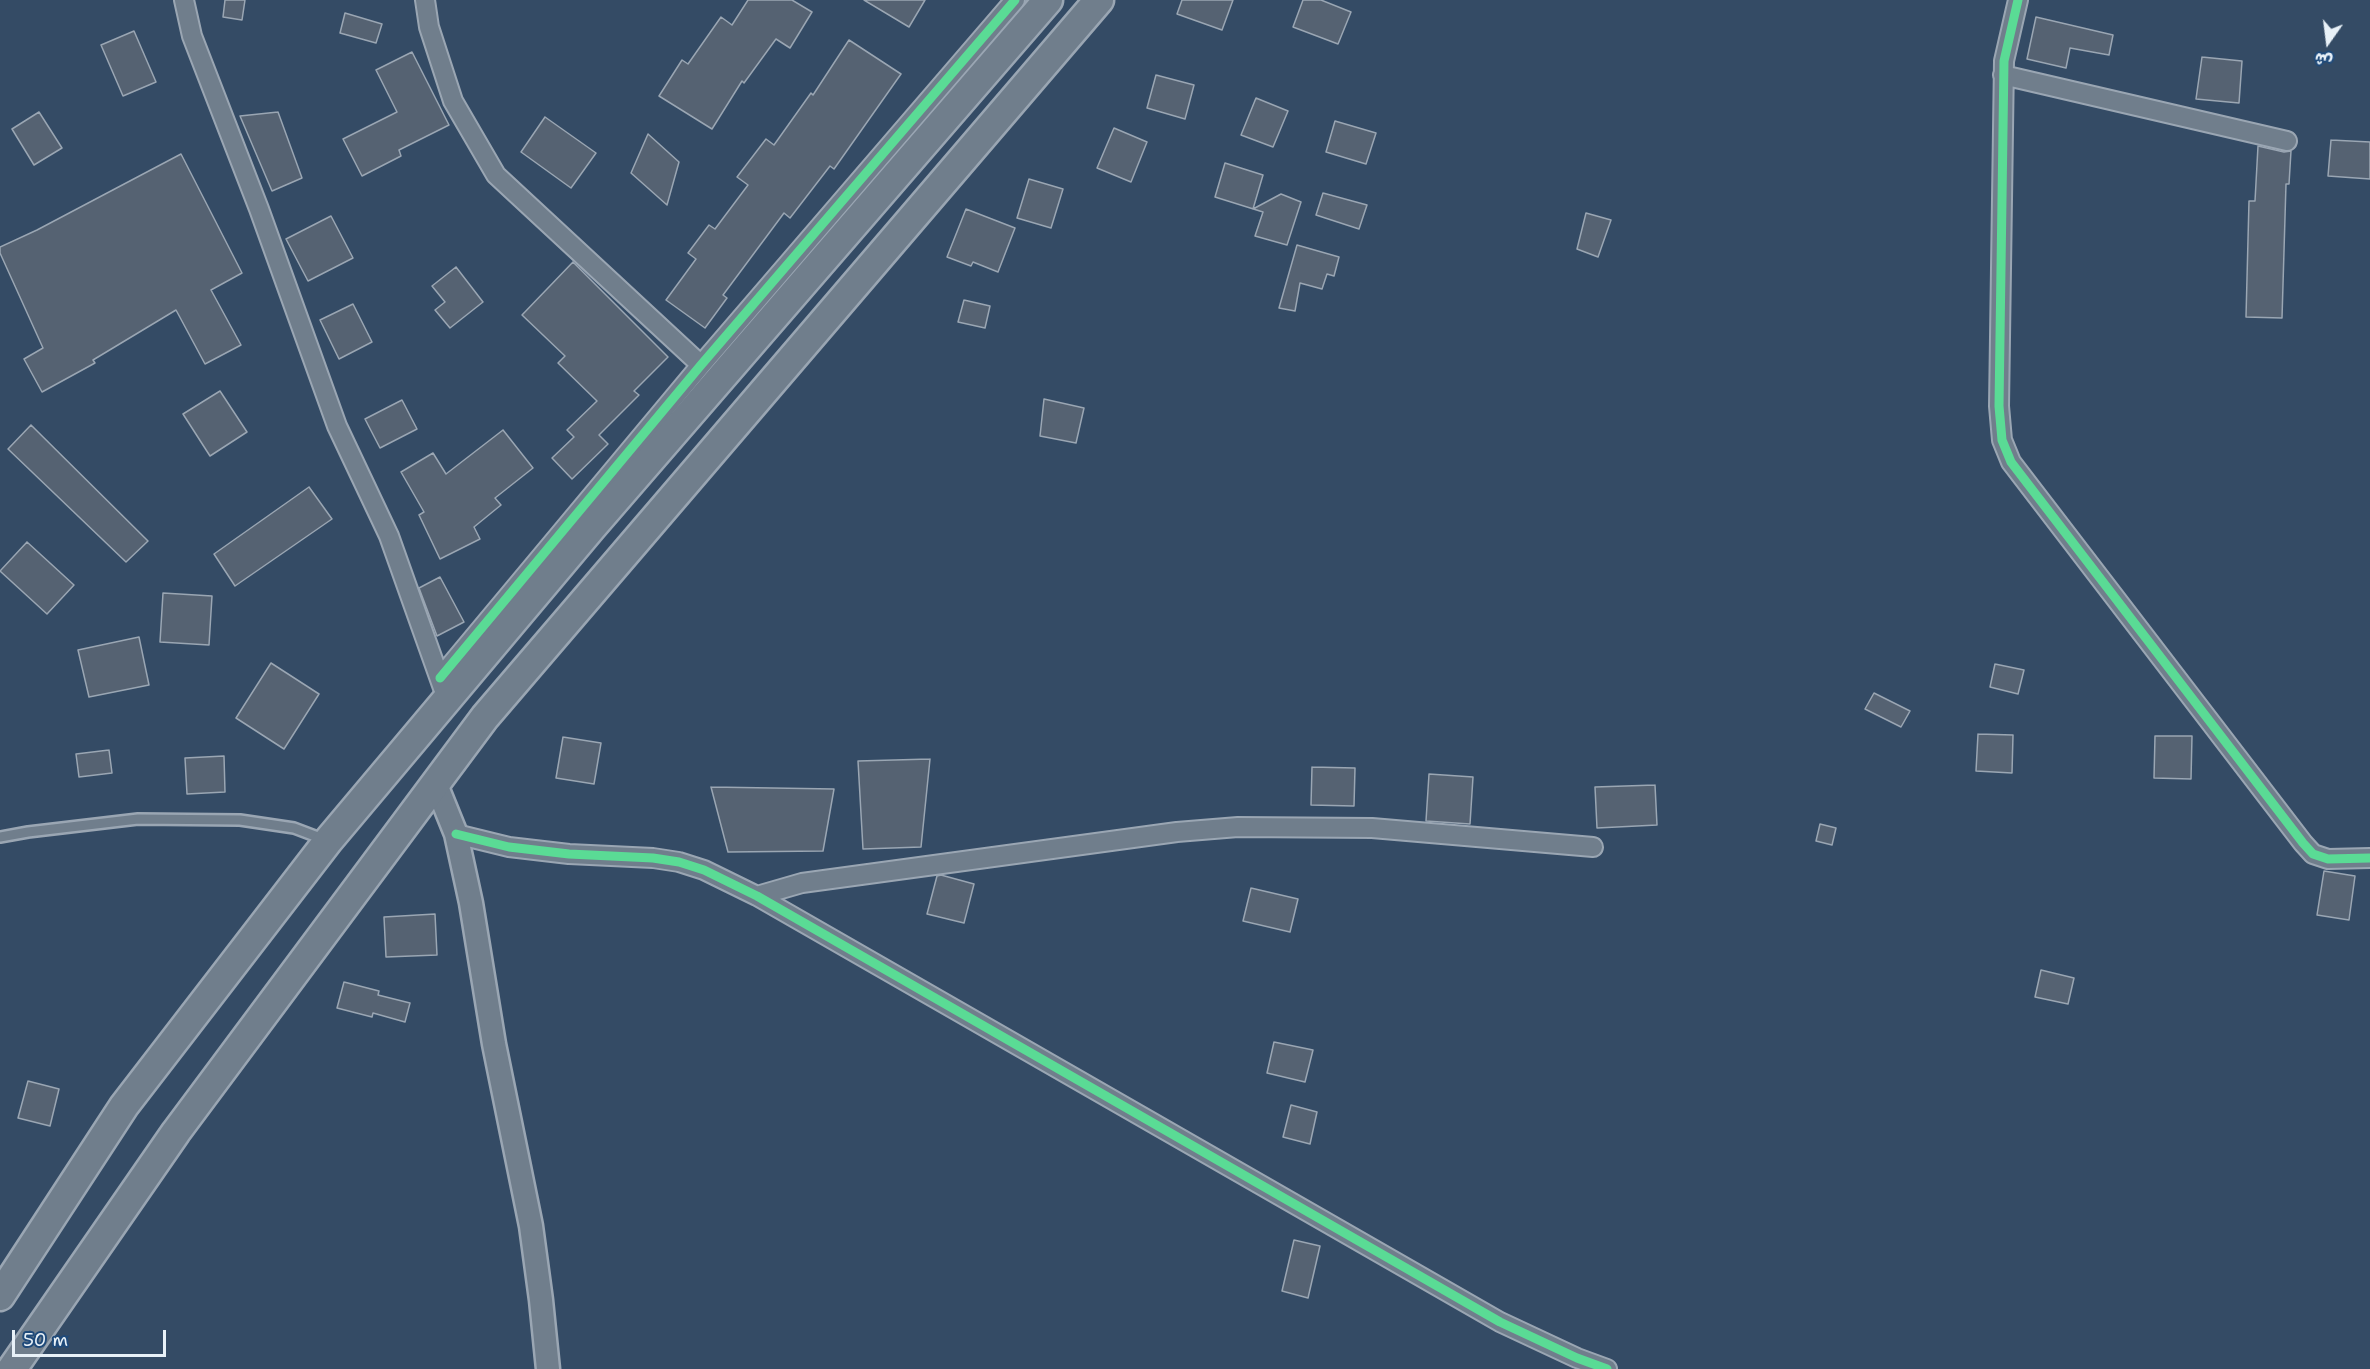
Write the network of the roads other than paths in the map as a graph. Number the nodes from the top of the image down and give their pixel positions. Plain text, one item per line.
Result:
1 (183, 0) edge
2 (425, 0) edge
3 (1015, 0) edge
4 (1048, 0) edge
5 (1099, 0) edge
6 (2018, 0) edge
7 (2003, 75) junction
8 (2287, 141) dead end
9 (701, 364) junction
10 (443, 689) junction
11 (435, 782) junction
12 (456, 834) junction
13 (0, 837) edge
14 (328, 841) junction
15 (1593, 847) dead end
16 (2370, 858) edge
17 (757, 896) junction
18 (0, 1296) edge
19 (12, 1369) edge
20 (548, 1369) edge
21 (1607, 1369) edge

1 - 10 street
2 - 9 street
3 - 9 street
4 - 10 main road
5 - 11 main road
6 - 7 street
7 - 8 street
7 - 16 street
9 - 10 street
10 - 14 main road
11 - 12 street
11 - 19 main road
12 - 17 street
12 - 20 street
13 - 14 lane
14 - 18 main road
15 - 17 street
17 - 21 street

